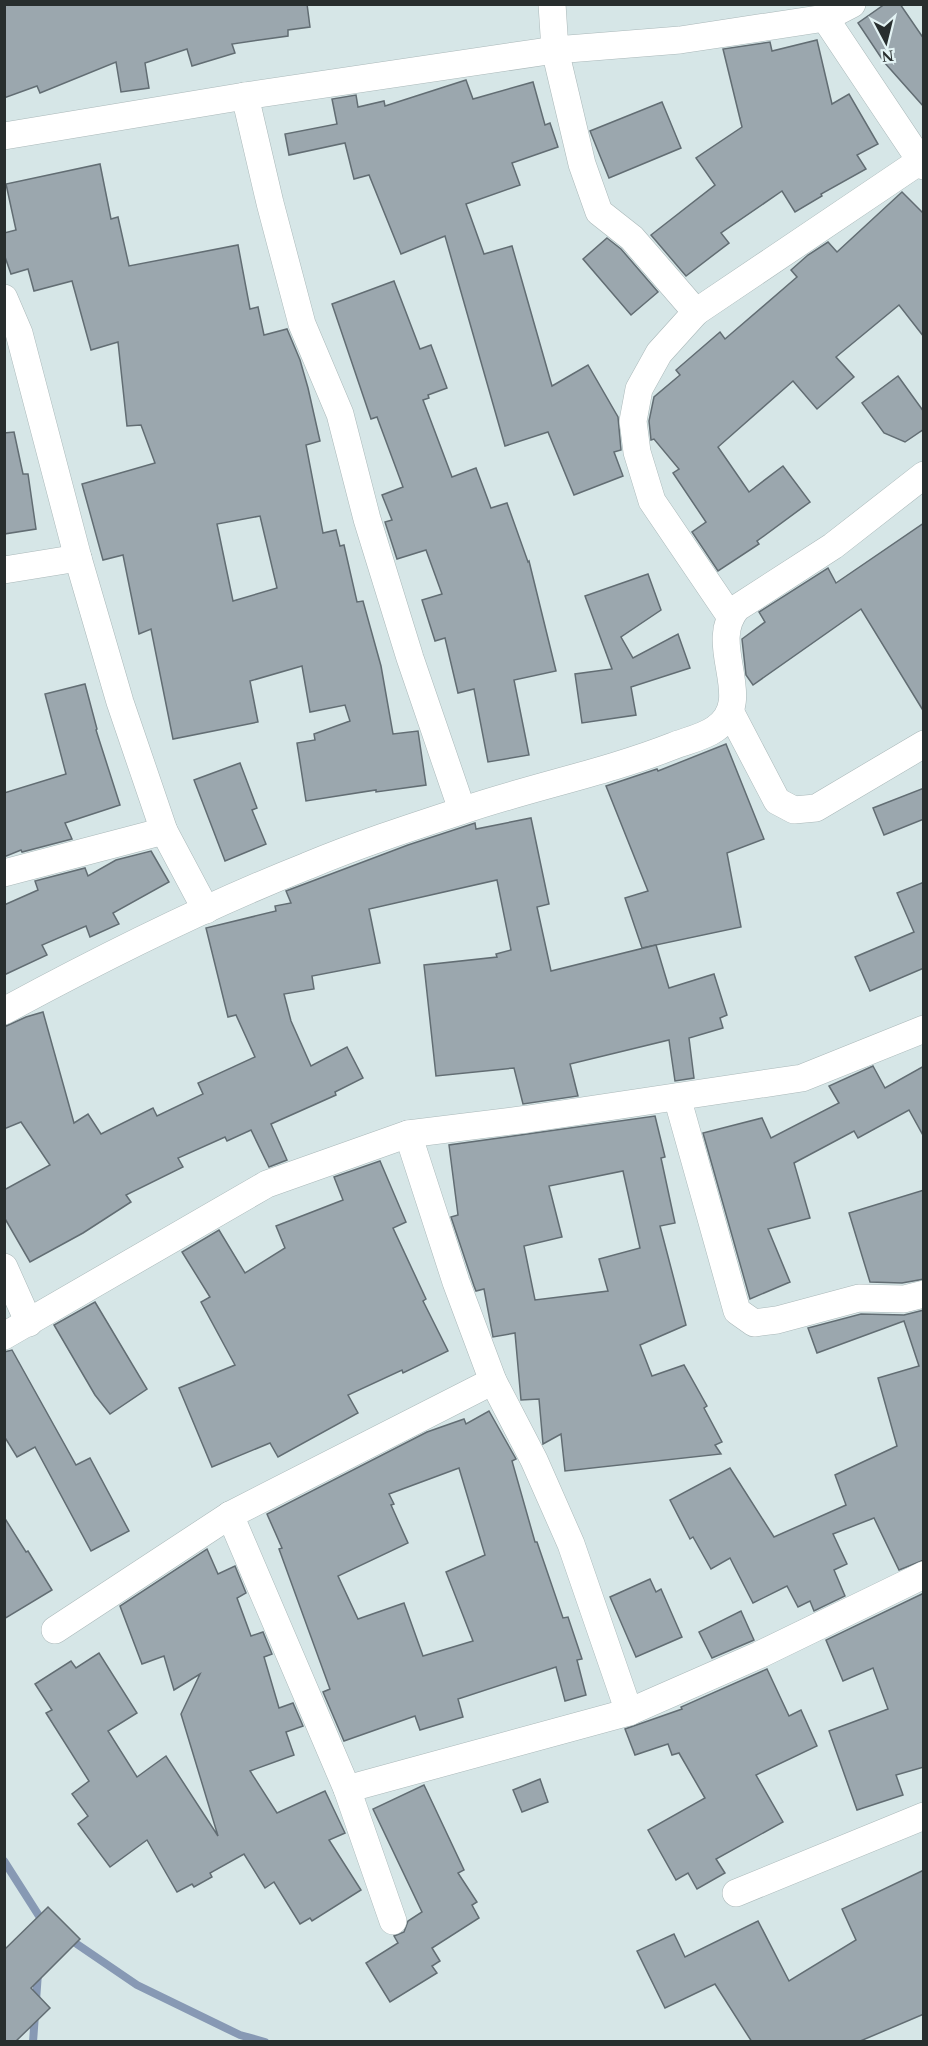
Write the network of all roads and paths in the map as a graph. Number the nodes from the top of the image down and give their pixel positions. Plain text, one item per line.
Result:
1 (552, 4) edge
2 (852, 4) edge
3 (825, 18) junction
4 (555, 50) junction
5 (245, 96) junction
6 (4, 136) edge
7 (922, 164) edge
8 (4, 298) edge
9 (696, 312) junction
10 (924, 475) edge
11 (78, 558) junction
12 (4, 570) edge
13 (730, 616) junction
14 (730, 712) junction
15 (924, 744) edge
16 (462, 810) junction
17 (164, 831) junction
18 (4, 873) edge
19 (206, 910) junction
20 (4, 1011) edge
21 (924, 1029) edge
22 (677, 1097) junction
23 (408, 1134) junction
24 (4, 1267) edge
25 (924, 1294) edge
26 (29, 1323) junction
27 (4, 1336) edge
28 (493, 1381) junction
29 (230, 1515) junction
30 (924, 1575) edge
31 (55, 1630) dead end
32 (629, 1712) junction
33 (347, 1789) junction
34 (924, 1816) edge
35 (736, 1893) dead end
36 (393, 1921) dead end

1 - 4 street
2 - 3 street
3 - 4 street
3 - 7 street
4 - 5 street
4 - 9 street
5 - 6 street
5 - 16 street
7 - 9 street
8 - 11 street
9 - 13 street
10 - 13 street
11 - 12 street
11 - 17 street
13 - 14 street
14 - 15 street
14 - 16 street
16 - 19 street
17 - 18 street
17 - 19 street
19 - 20 street
21 - 22 street
22 - 23 street
22 - 25 street
23 - 26 street
23 - 28 street
24 - 26 street
26 - 27 street
28 - 29 street
28 - 32 street
29 - 31 street
29 - 33 street
30 - 32 street
32 - 33 street
33 - 36 street
34 - 35 street

